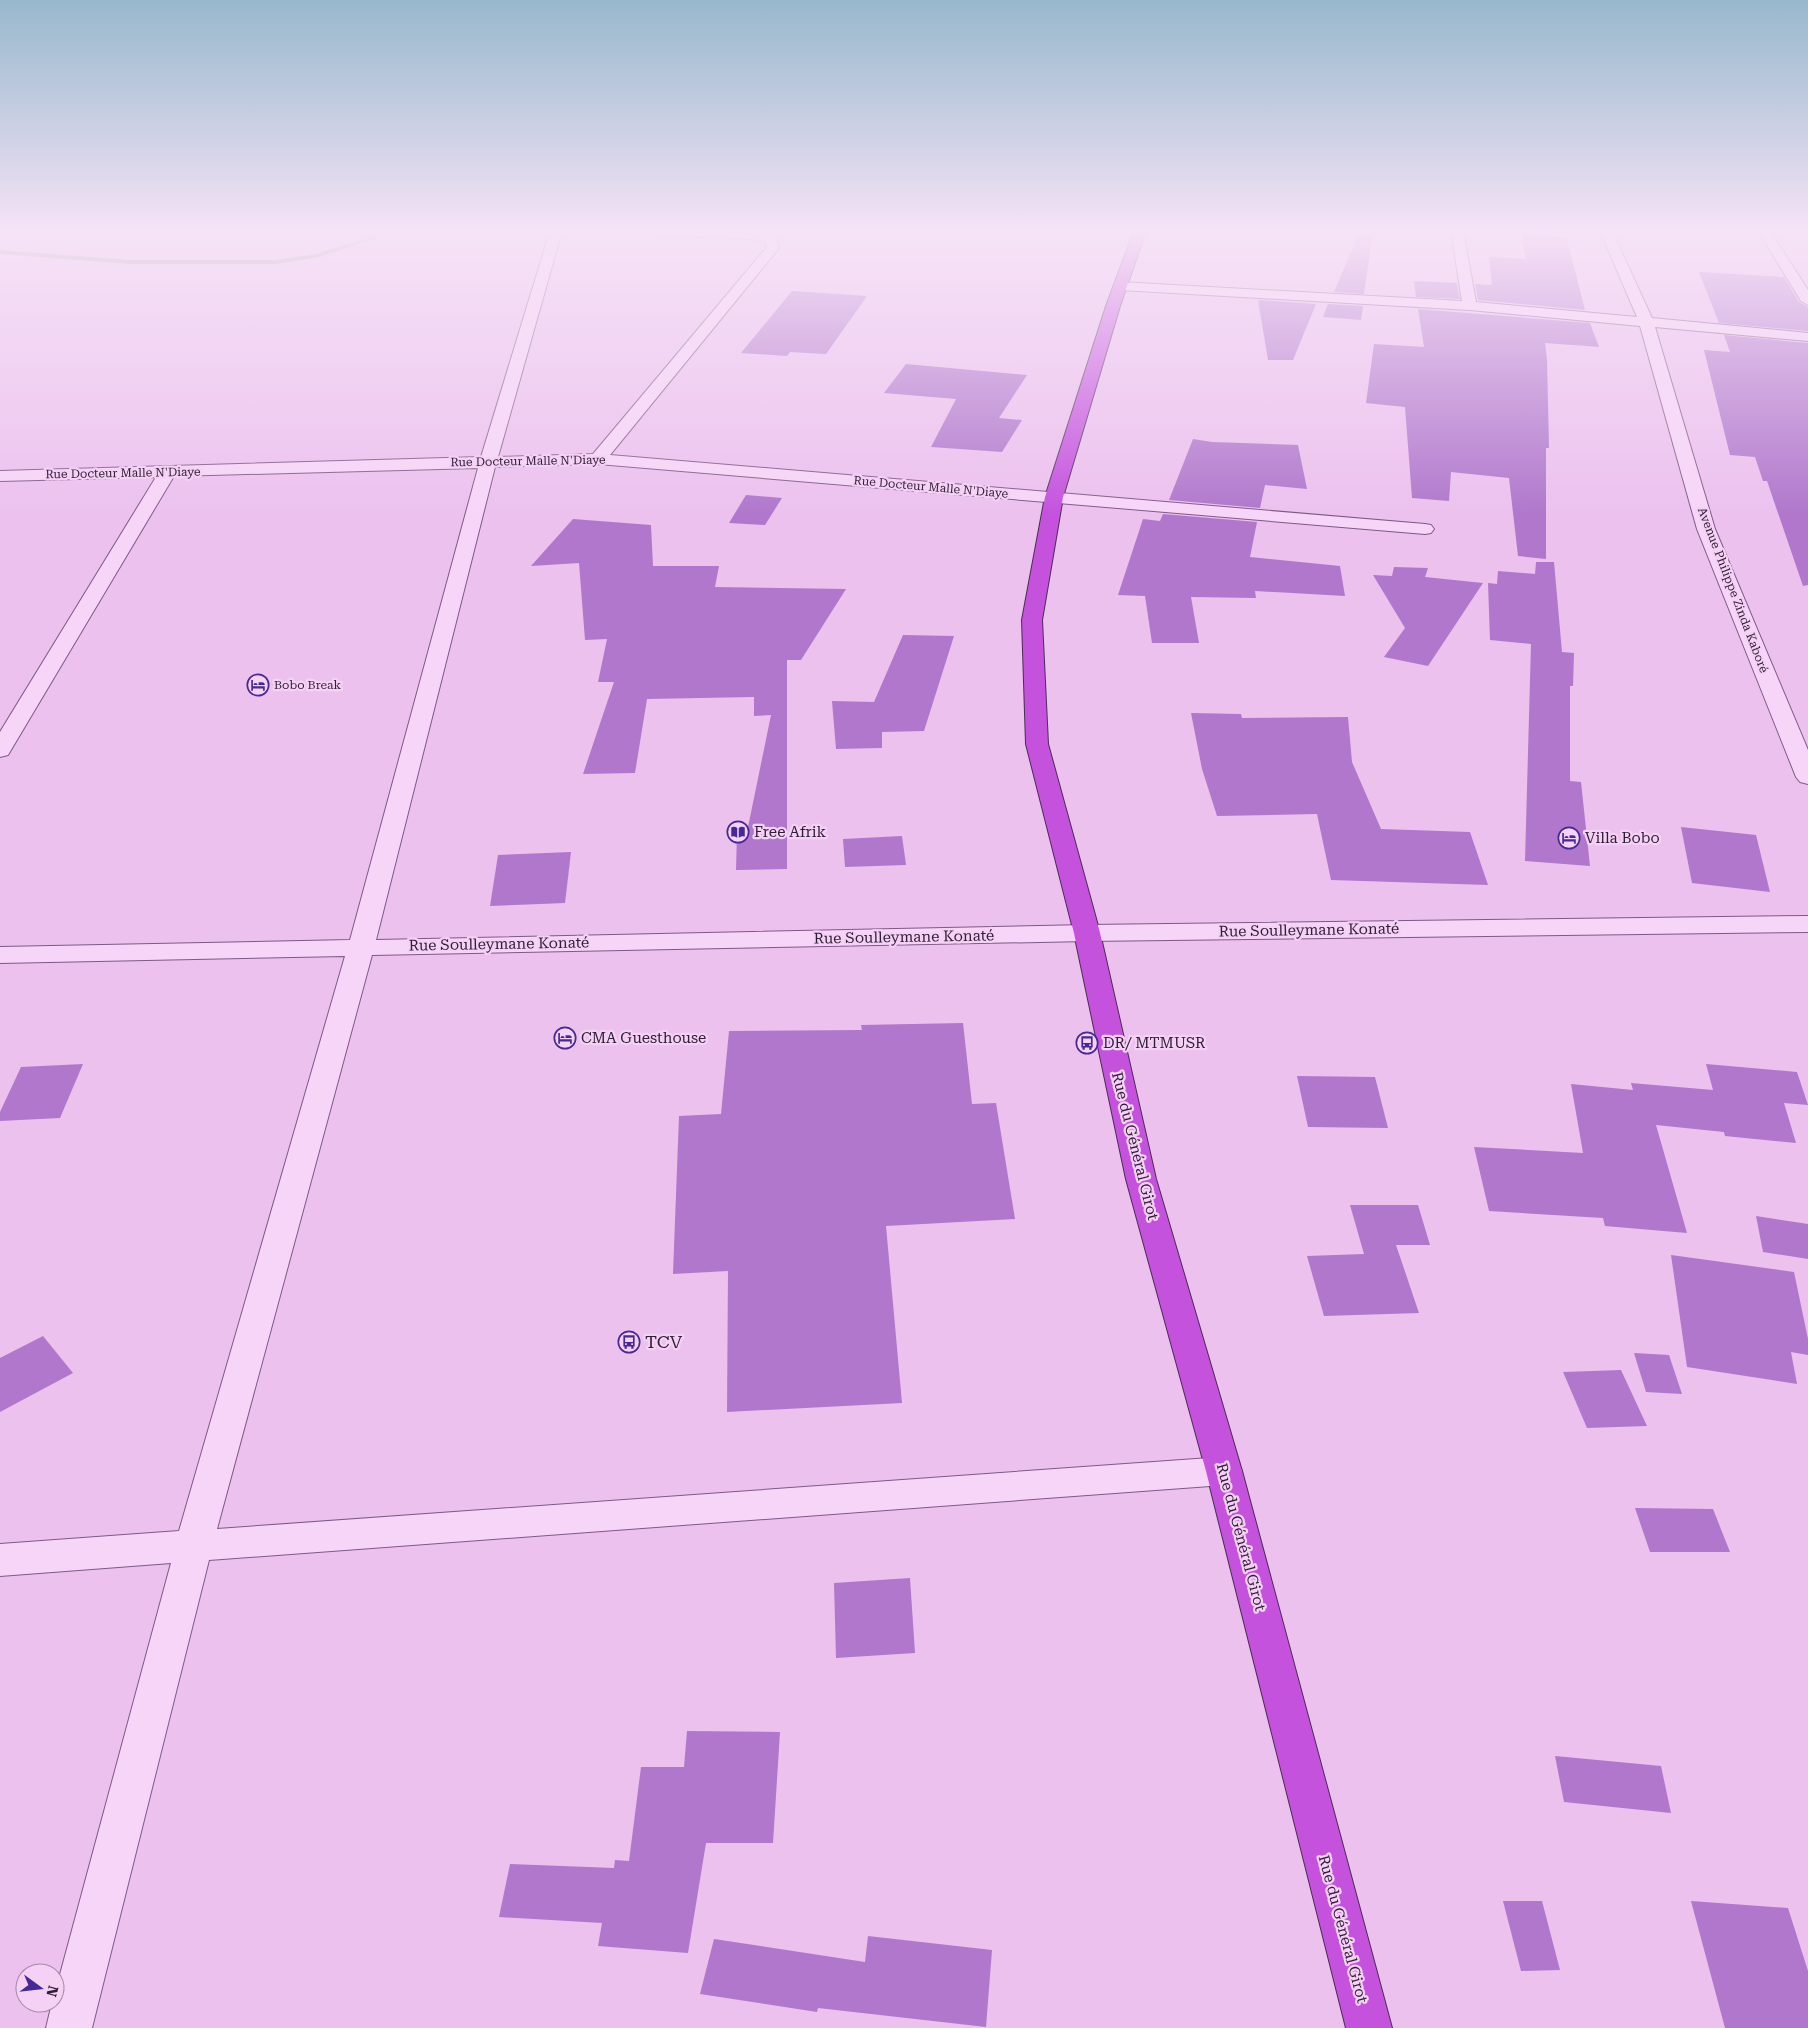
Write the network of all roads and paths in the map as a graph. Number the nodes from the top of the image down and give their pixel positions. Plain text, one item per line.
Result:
1 (528, 326) edge
2 (709, 326) edge
3 (1108, 326) edge
4 (1647, 326) edge
5 (1685, 326) edge
6 (1808, 337) edge
7 (598, 459) junction
8 (488, 461) junction
9 (168, 472) junction
10 (0, 476) edge
11 (1054, 497) junction
12 (1426, 530) dead end
13 (0, 750) edge
14 (1808, 777) edge
15 (1808, 924) edge
16 (1087, 933) junction
17 (360, 947) junction
18 (0, 955) edge
19 (1224, 1472) junction
20 (194, 1546) junction
21 (0, 1560) edge
22 (69, 2028) edge
23 (1369, 2028) edge

1 - 8 street
2 - 7 street
3 - 11 highway, Rue du Général Girot
4 - 14 street, Avenue Philippe Zinda Kaboré
5 - 6 street
7 - 8 street, Rue Docteur Malle N'Diaye
7 - 11 street, Rue Docteur Malle N'Diaye
8 - 9 street, Rue Docteur Malle N'Diaye
8 - 17 street
9 - 10 street, Rue Docteur Malle N'Diaye
9 - 13 street
11 - 12 street, Rue Docteur Malle N'Diaye
11 - 16 highway, Rue du Général Girot
15 - 16 street, Rue Soulleymane Konaté
16 - 17 street, Rue Soulleymane Konaté
16 - 19 highway, Rue du Général Girot
17 - 18 street, Rue Soulleymane Konaté
17 - 20 street
19 - 20 street
19 - 23 highway, Rue du Général Girot
20 - 21 street
20 - 22 street

